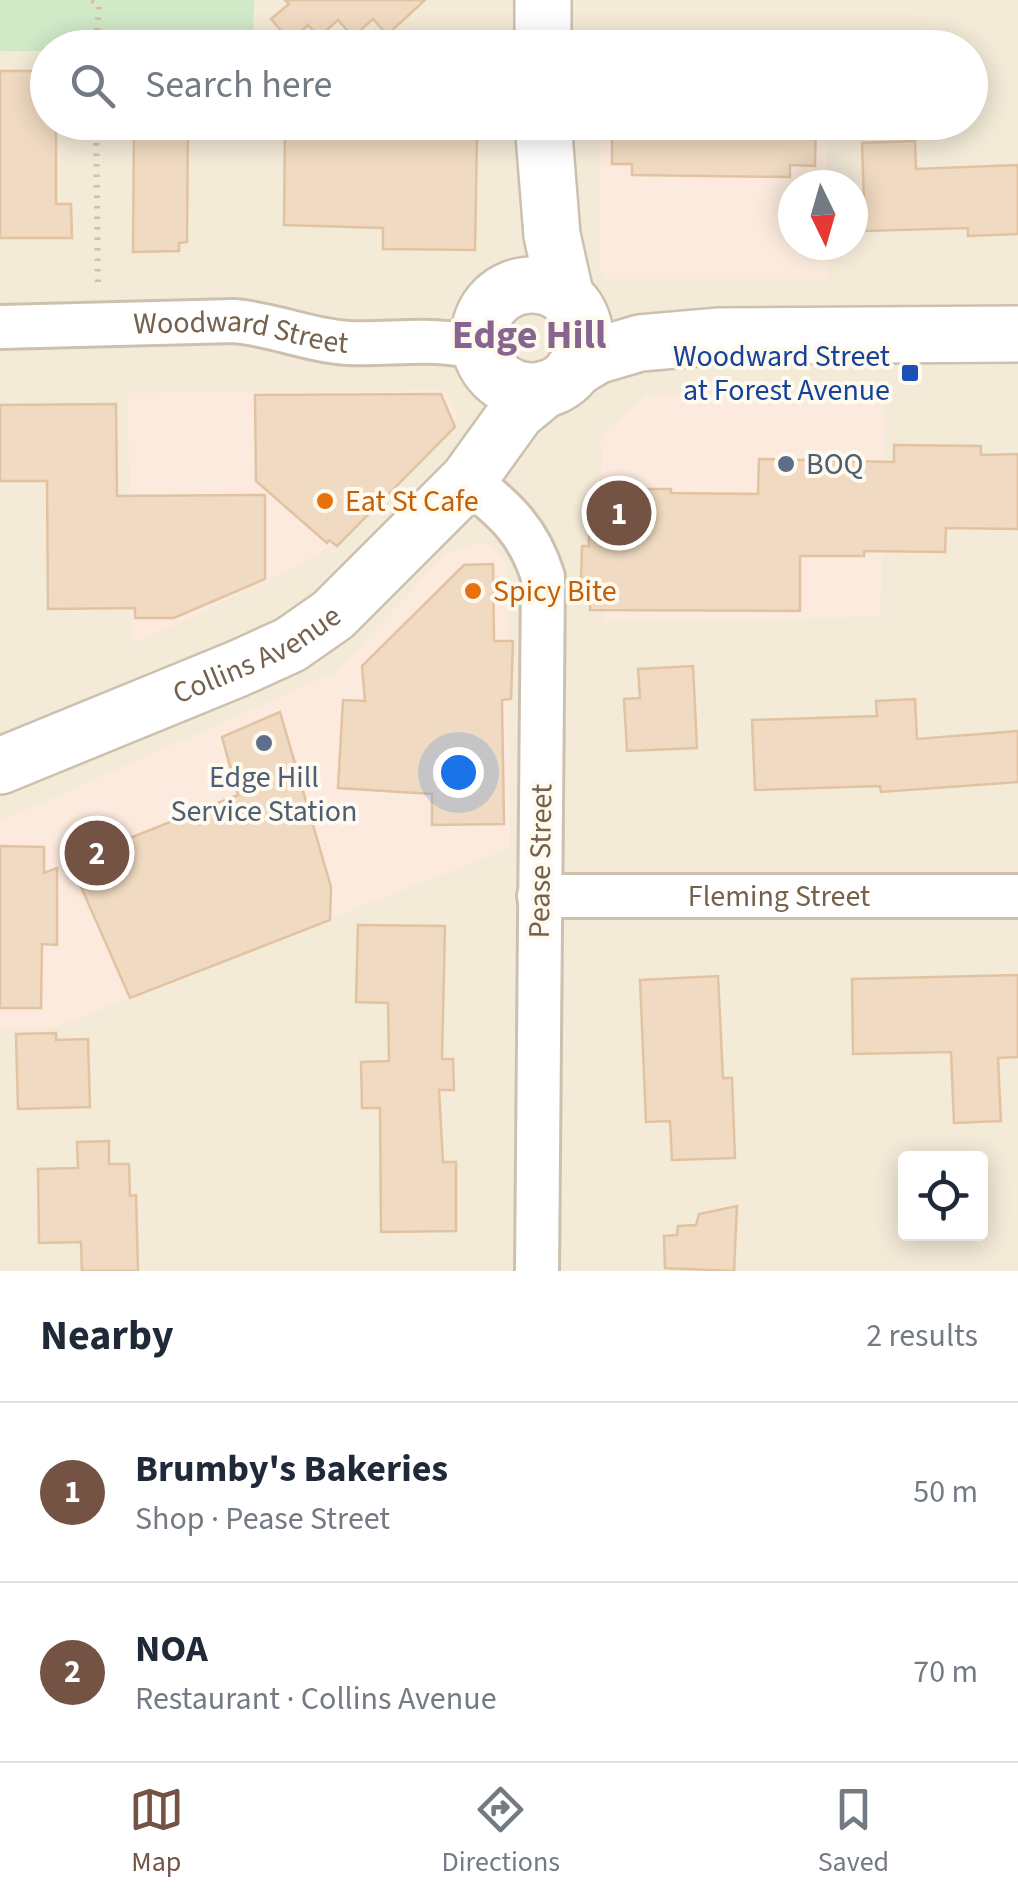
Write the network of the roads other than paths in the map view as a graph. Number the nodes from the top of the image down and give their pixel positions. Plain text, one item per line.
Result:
1 (543, 0) edge
2 (543, 30) edge
3 (542, 140) edge
4 (544, 140) edge
5 (507, 291) junction
6 (569, 301) junction
7 (0, 328) edge
8 (1018, 334) edge
9 (720, 336) junction
10 (483, 357) junction
11 (559, 380) junction
12 (468, 480) junction
13 (0, 766) edge
14 (539, 896) junction
15 (1018, 896) edge
16 (537, 1271) edge

1 - 2 street
3 - 5 street
4 - 6 street
5 - 6 street
5 - 10 street
6 - 9 street
6 - 11 street
7 - 10 street, Woodward Street
8 - 9 street
9 - 11 street
10 - 11 street
10 - 12 street
11 - 12 street, Collins Avenue
12 - 13 street, Collins Avenue
12 - 14 street, Pease Street
14 - 15 street, Fleming Street
14 - 16 street, Pease Street

